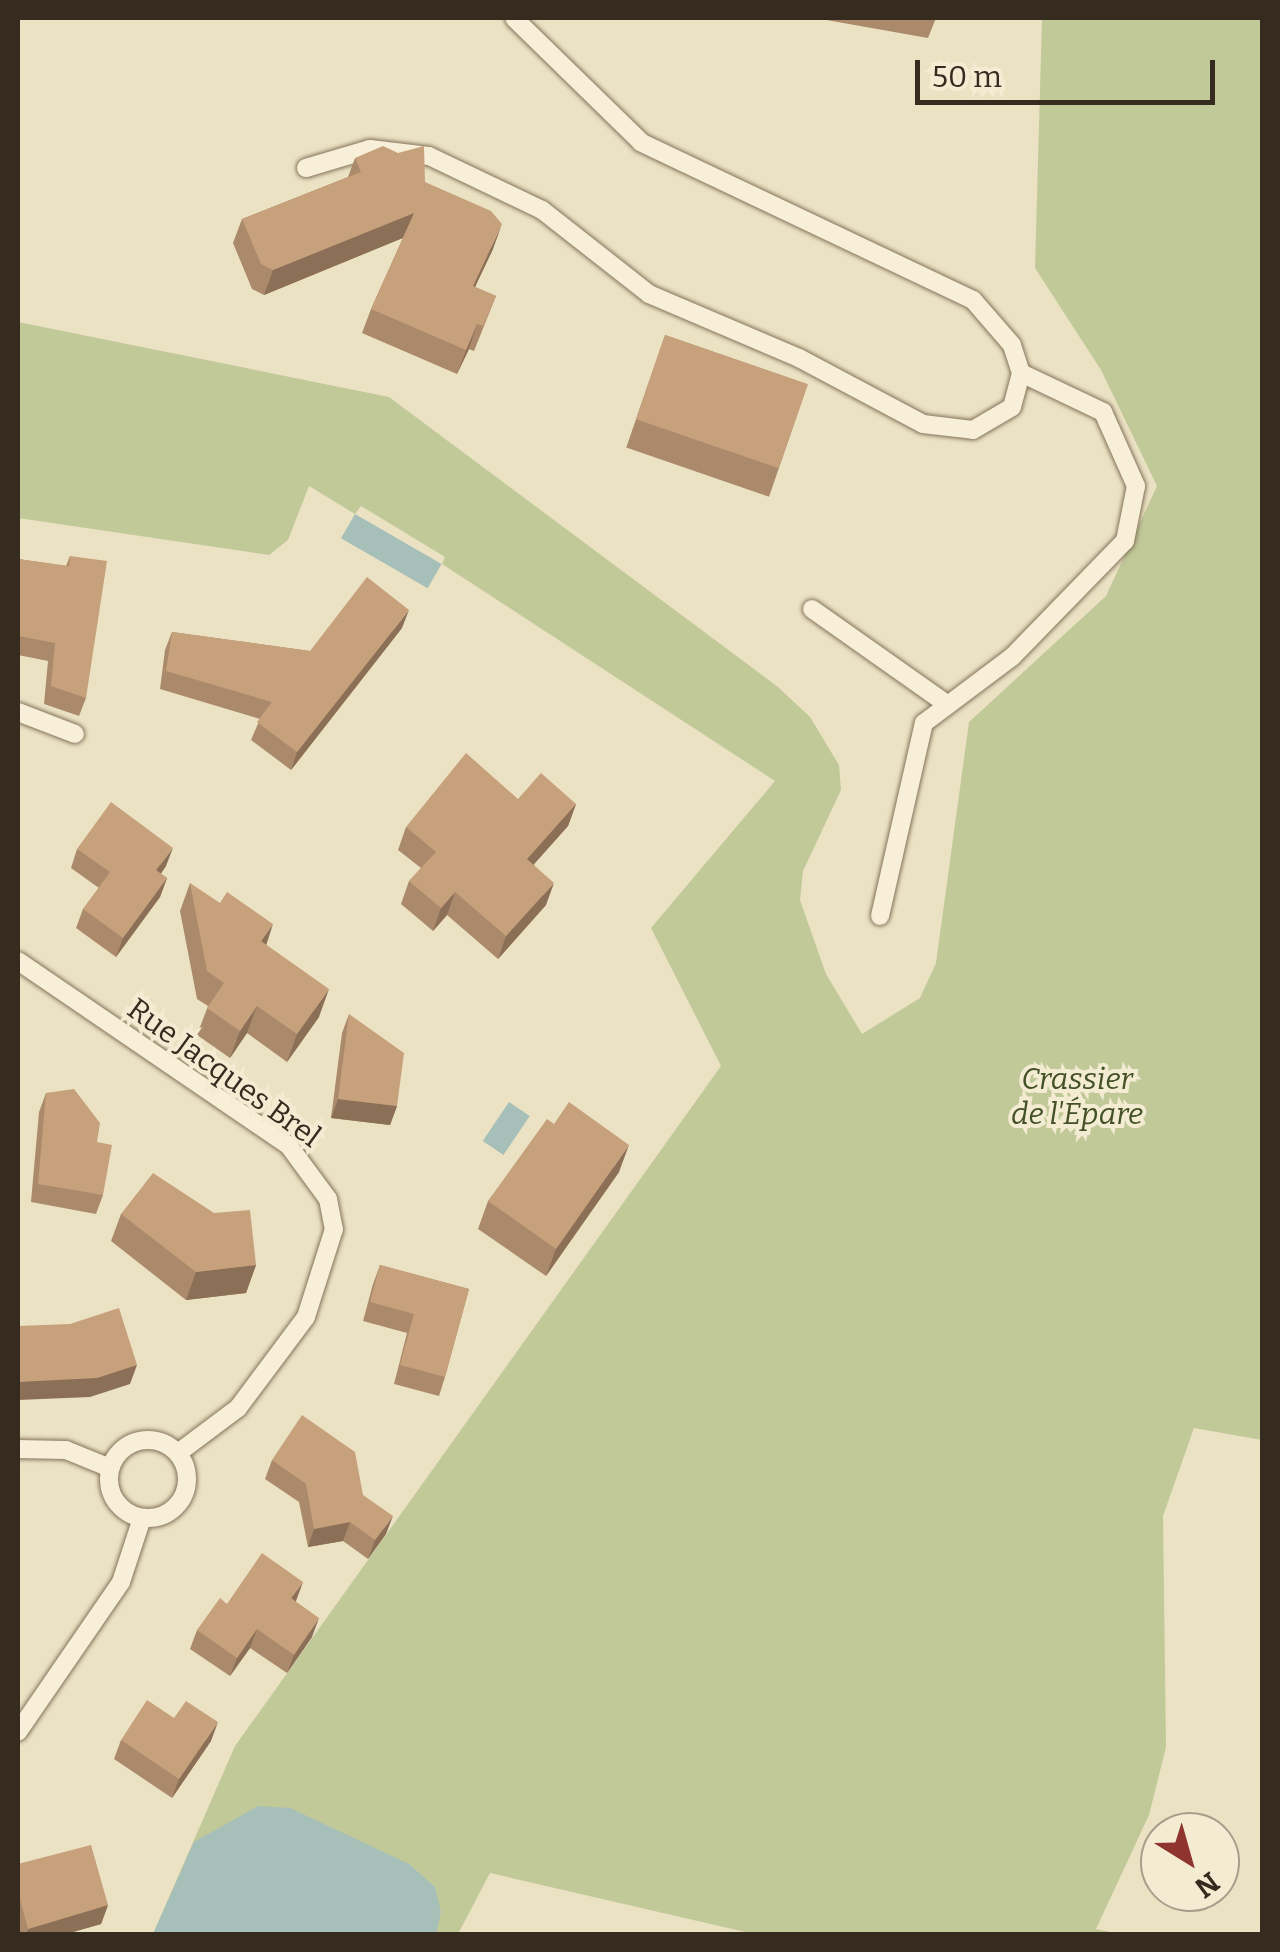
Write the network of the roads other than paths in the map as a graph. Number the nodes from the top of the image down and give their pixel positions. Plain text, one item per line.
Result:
1 (514, 18) edge
2 (306, 168) dead end
3 (1021, 373) junction
4 (812, 610) dead end
5 (948, 705) junction
6 (18, 712) edge
7 (75, 734) dead end
8 (880, 916) dead end
9 (18, 961) edge
10 (18, 1449) edge
11 (178, 1453) junction
12 (110, 1468) junction
13 (142, 1518) junction
14 (18, 1732) edge

1 - 3 lane
2 - 3 lane
3 - 5 lane
4 - 5 lane
5 - 8 lane
6 - 7 lane
9 - 11 lane, Rue Jacques Brel
10 - 12 lane
11 - 12 lane
11 - 13 lane
12 - 13 lane
13 - 14 lane

